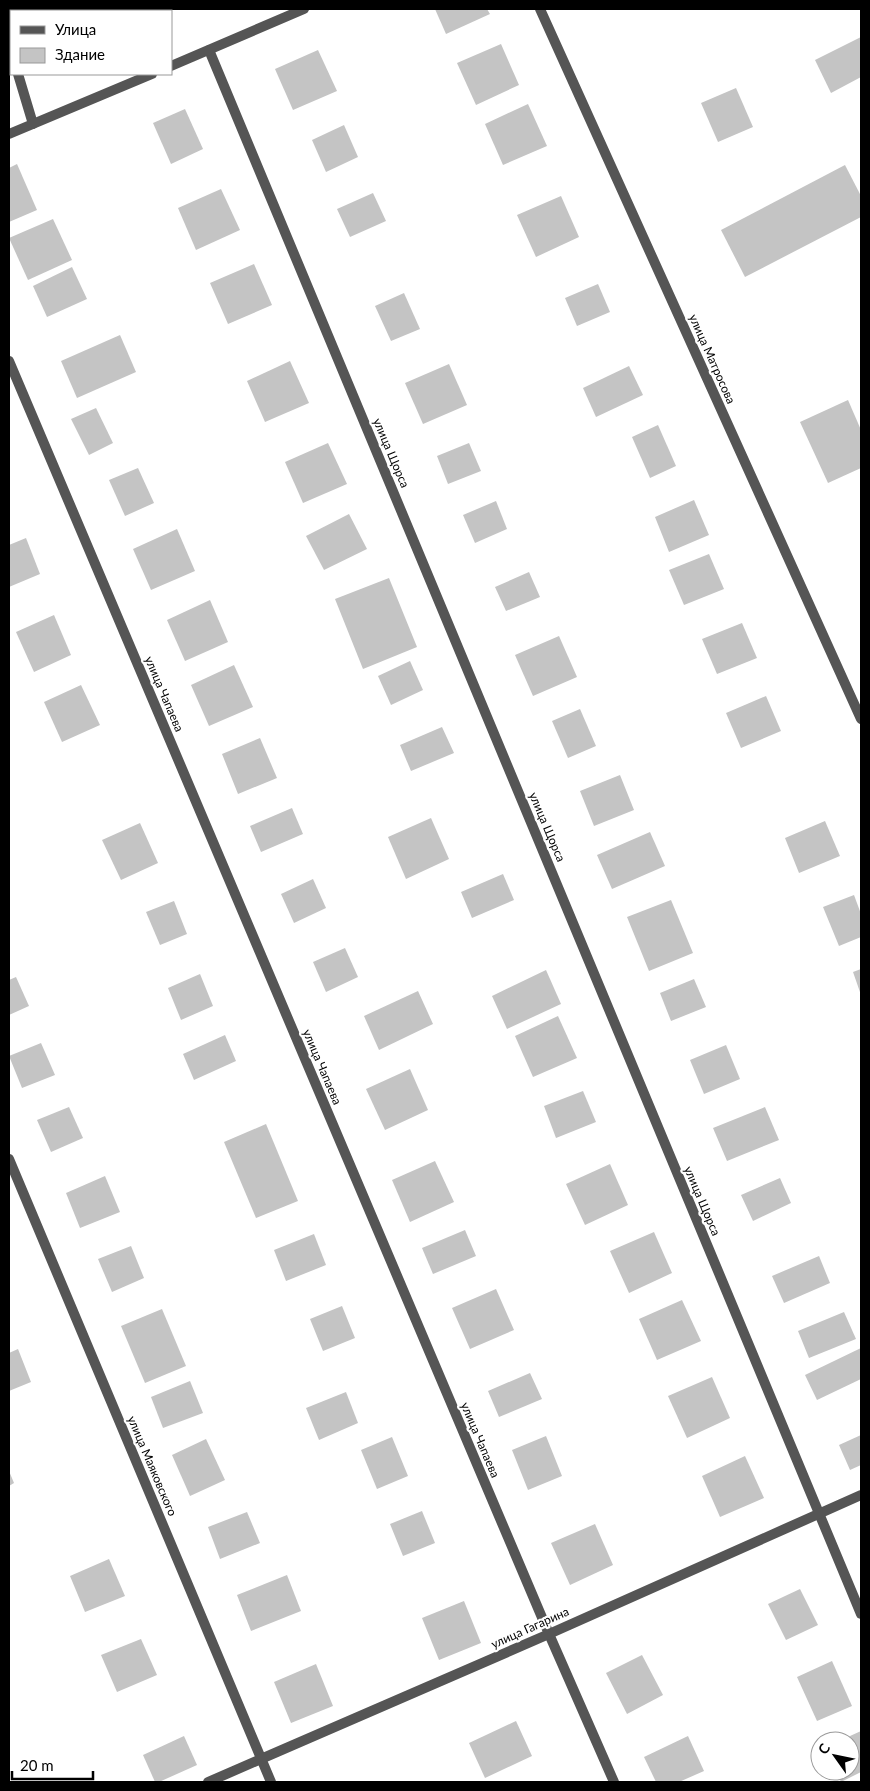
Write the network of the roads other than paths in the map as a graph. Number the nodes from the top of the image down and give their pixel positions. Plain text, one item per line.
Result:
1 (304, 9) edge
2 (540, 9) edge
3 (209, 50) junction
4 (172, 66) edge
5 (18, 75) edge
6 (150, 75) edge
7 (33, 124) junction
8 (9, 134) edge
9 (9, 361) edge
10 (861, 719) edge
11 (9, 1159) edge
12 (861, 1495) edge
13 (819, 1514) junction
14 (861, 1614) edge
15 (549, 1634) junction
16 (261, 1759) junction
17 (208, 1782) edge
18 (271, 1782) edge
19 (614, 1782) edge

1 - 3 street
2 - 10 street, улица Матросова
3 - 4 street
3 - 13 street, улица Щорса
5 - 7 street
6 - 7 street
7 - 8 street
9 - 15 street, улица Чапаева
11 - 16 street, улица Маяковского
12 - 13 street, улица Гагарина
13 - 14 street, улица Щорса
13 - 15 street, улица Гагарина
15 - 16 street, улица Гагарина
15 - 19 street, улица Чапаева
16 - 17 street, улица Гагарина
16 - 18 street, улица Маяковского

